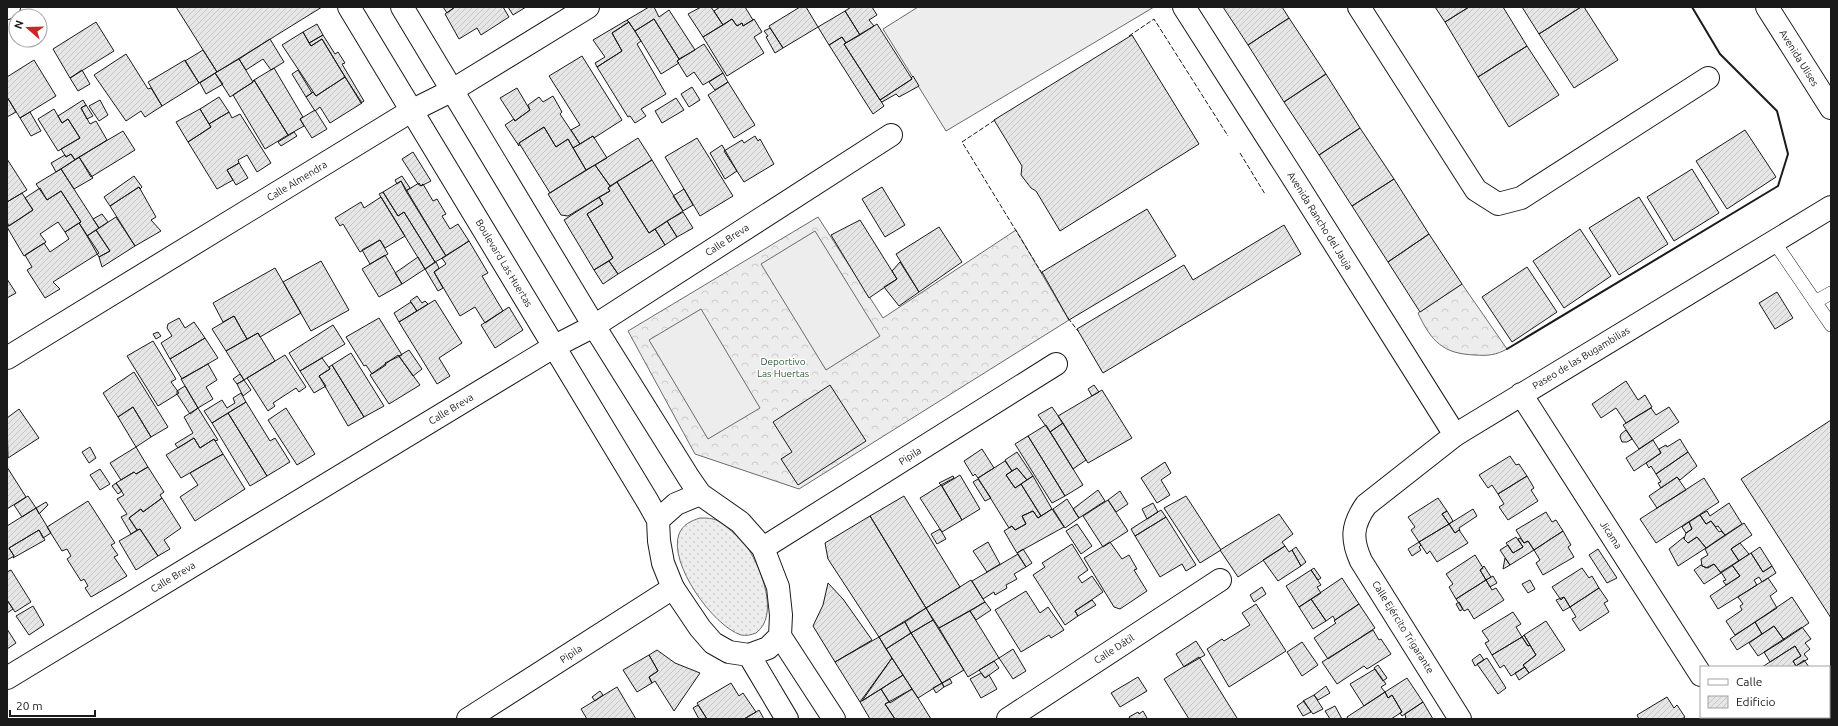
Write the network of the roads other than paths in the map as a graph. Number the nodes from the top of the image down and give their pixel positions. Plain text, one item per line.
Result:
1 (348, 7) edge
2 (402, 7) edge
3 (588, 7) edge
4 (1184, 7) edge
5 (1359, 7) edge
6 (1767, 7) edge
7 (1708, 78) dead end
8 (451, 90) junction
9 (1831, 108) edge
10 (411, 111) junction
11 (891, 135) dead end
12 (1831, 207) edge
13 (1774, 243) junction
14 (1831, 293) edge
15 (1816, 302) junction
16 (1831, 325) edge
17 (594, 326) junction
18 (554, 346) junction
19 (7, 358) edge
20 (1056, 364) dead end
21 (1521, 394) junction
22 (1454, 436) junction
23 (700, 494) junction
24 (658, 520) junction
25 (1354, 533) joint
26 (763, 548) junction
27 (1220, 580) dead end
28 (673, 588) junction
29 (780, 636) junction
30 (749, 655) junction
31 (1700, 673) edge
32 (7, 678) edge
33 (468, 719) edge
34 (787, 719) edge
35 (834, 719) edge
36 (1008, 719) edge
37 (1460, 719) edge

1 - 10 street, Boulevard Las Huertas
2 - 8 street
3 - 8 street, Calle Almendra
4 - 22 street, Avenida Rancho del Jauja
5 - 7 street
6 - 9 street, Avenida Ulises
8 - 10 street, Calle Almendra
8 - 17 street
10 - 18 street, Boulevard Las Huertas
10 - 19 street, Calle Almendra
11 - 17 street, Calle Breva
12 - 13 street, Paseo de las Bugambilias
13 - 15 lane
13 - 21 street, Paseo de las Bugambilias
14 - 15 lane
15 - 16 lane
17 - 18 street, Calle Breva
17 - 23 street
18 - 24 street, Boulevard Las Huertas
18 - 32 street, Calle Breva
20 - 26 street, Pipila
21 - 22 street, Paseo de las Bugambilias
21 - 31 street, Jicama
22 - 25 street, Paseo de las Bugambilias
23 - 24 street
23 - 26 street
24 - 28 street, Boulevard Las Huertas
25 - 37 street, Calle Ejército Trigarante
26 - 29 street
27 - 36 street, Calle Dátil
28 - 30 street, Boulevard Las Huertas
28 - 33 street, Pipila
29 - 30 street, Boulevard Las Huertas
29 - 35 street
30 - 34 street

